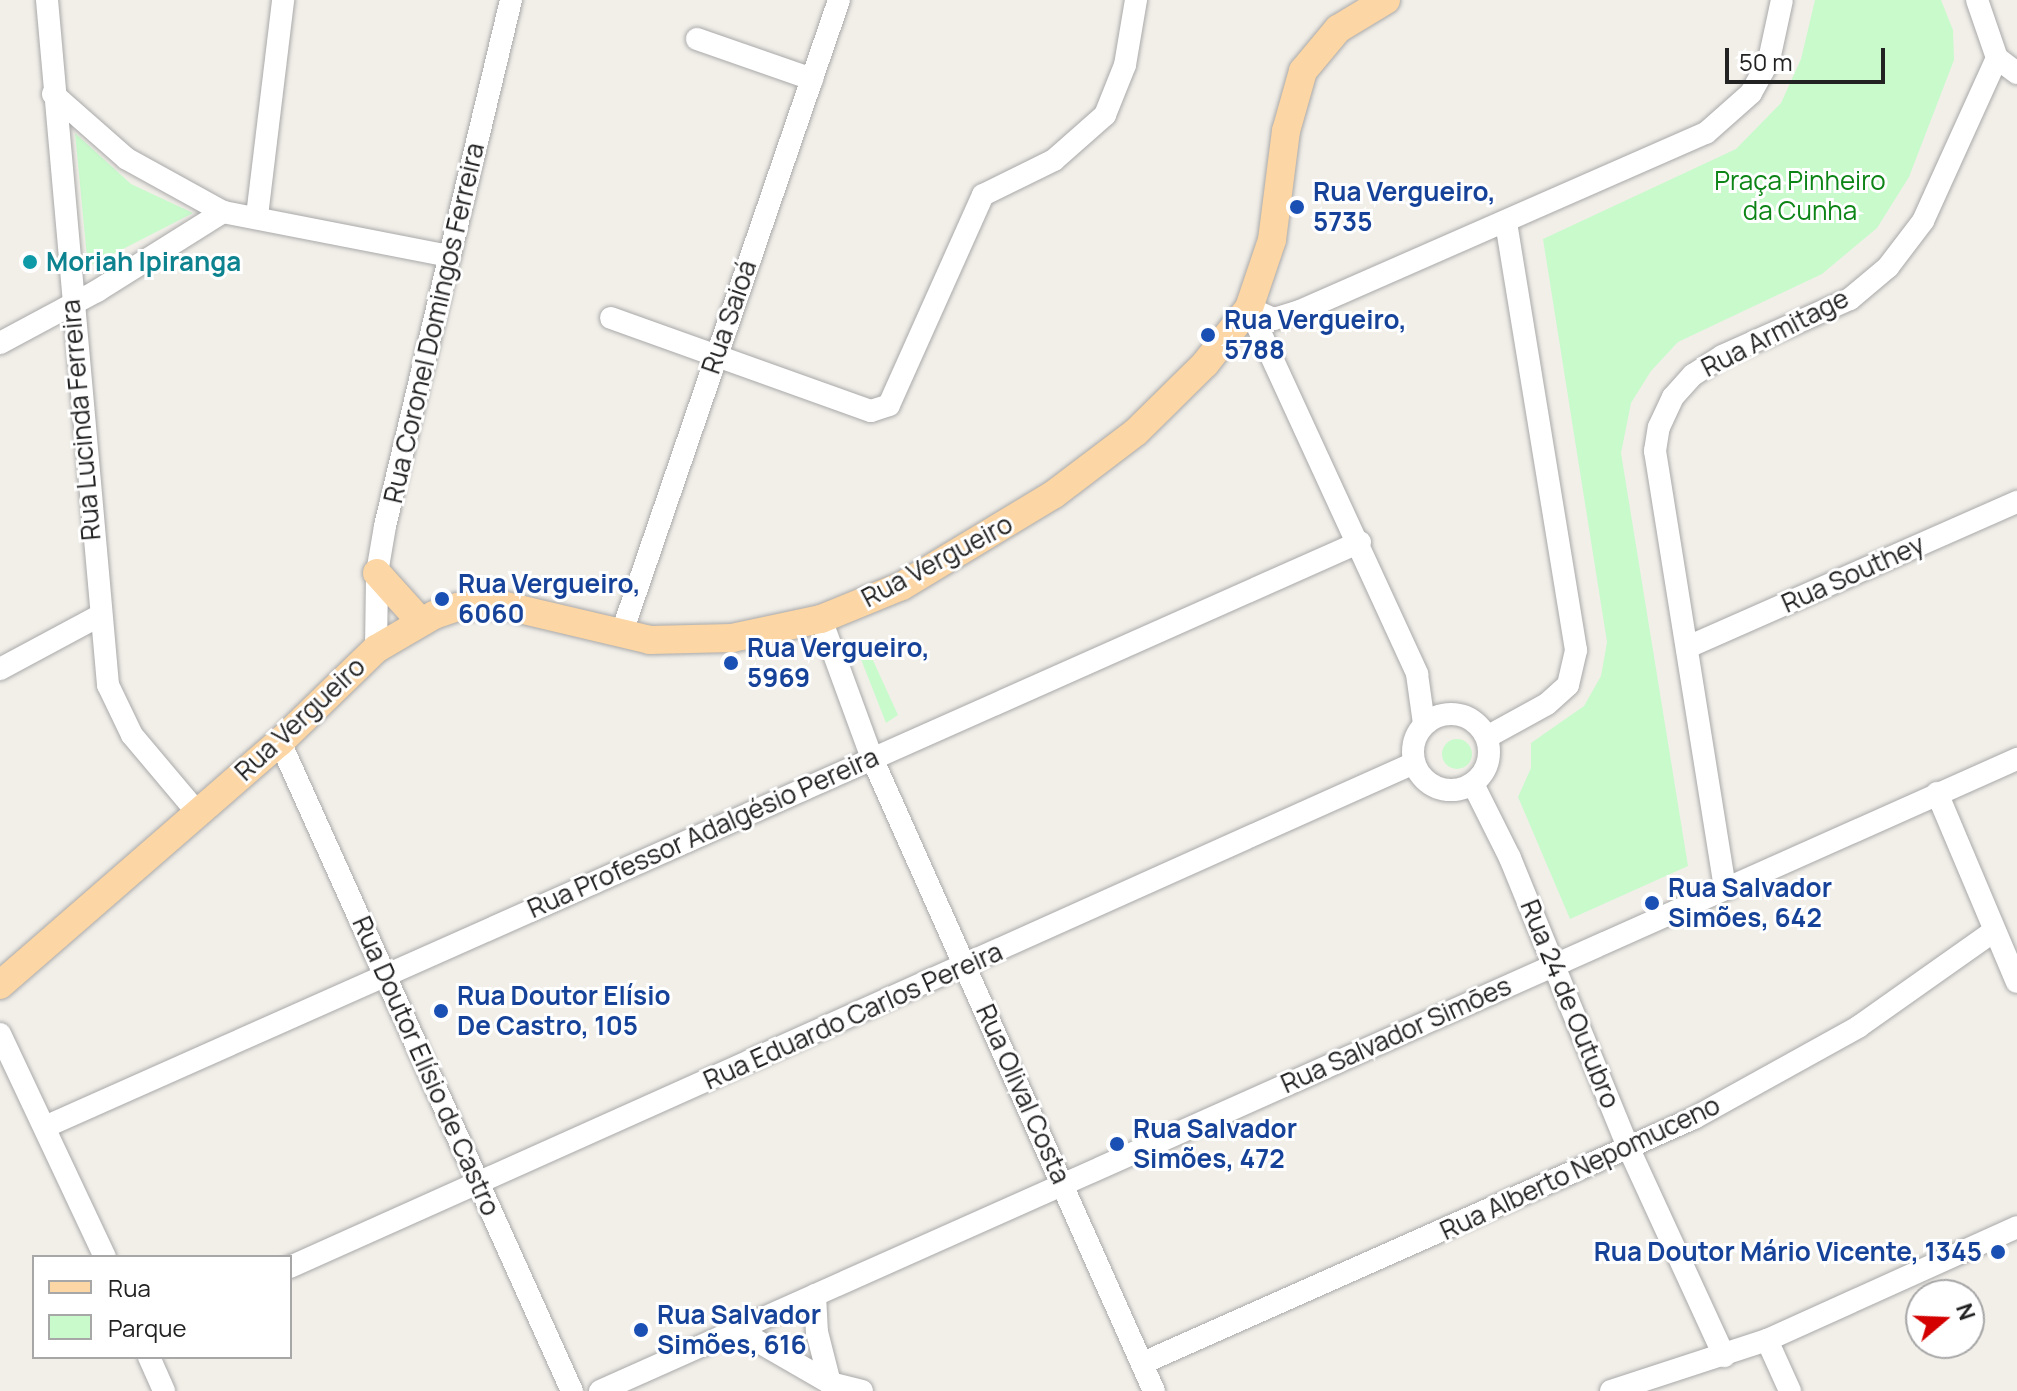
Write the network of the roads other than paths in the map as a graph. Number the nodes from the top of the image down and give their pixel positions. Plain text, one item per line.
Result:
1 (47, 0) edge
2 (283, 0) edge
3 (511, 0) edge
4 (839, 0) edge
5 (1136, 0) edge
6 (1386, 0) edge
7 (1782, 0) edge
8 (1977, 0) edge
9 (697, 39) dead end
10 (1997, 58) junction
11 (2017, 73) edge
12 (812, 79) junction
13 (53, 94) junction
14 (223, 212) junction
15 (257, 216) junction
16 (1506, 224) junction
17 (450, 256) junction
18 (71, 306) junction
19 (1249, 308) junction
20 (611, 318) dead end
21 (0, 343) edge
22 (717, 353) junction
23 (2017, 502) edge
24 (1360, 542) junction
25 (377, 573) junction
26 (99, 616) junction
27 (821, 619) junction
28 (421, 622) junction
29 (621, 635) junction
30 (1688, 647) junction
31 (376, 649) junction
32 (0, 669) edge
33 (1417, 674) junction
34 (1453, 713) junction
35 (1424, 724) junction
36 (1487, 737) junction
37 (280, 742) junction
38 (872, 758) junction
39 (2017, 759) edge
40 (1414, 763) junction
41 (1473, 784) junction
42 (1937, 793) junction
43 (196, 811) junction
44 (1725, 888) junction
45 (1994, 931) junction
46 (1555, 965) junction
47 (966, 967) junction
48 (386, 974) junction
49 (2017, 982) edge
50 (0, 985) edge
51 (0, 1034) edge
52 (47, 1126) junction
53 (1629, 1149) junction
54 (478, 1183) junction
55 (1064, 1183) junction
56 (2017, 1227) edge
57 (104, 1255) edge
58 (292, 1266) edge
59 (815, 1295) junction
60 (738, 1330) junction
61 (1767, 1340) junction
62 (1724, 1356) junction
63 (150, 1359) edge
64 (1143, 1363) junction
65 (830, 1383) junction
66 (164, 1391) edge
67 (572, 1391) edge
68 (600, 1391) edge
69 (862, 1391) edge
70 (1154, 1391) edge
71 (1611, 1391) edge
72 (1790, 1391) edge

1 - 13 street, Rua Lucinda Ferreira
2 - 15 street
3 - 17 street, Rua Coronel Domingos Ferreira
4 - 12 street, Rua Saioá
5 - 22 street
6 - 19 main road, Rua Vergueiro
7 - 16 street
8 - 10 street
9 - 12 street
10 - 11 street
10 - 30 street, Rua Armitage
12 - 22 street, Rua Saioá
13 - 14 street
13 - 18 street, Rua Lucinda Ferreira
14 - 15 street
14 - 18 street
15 - 17 street
16 - 19 street
16 - 36 street
17 - 25 street, Rua Coronel Domingos Ferreira
18 - 21 street
18 - 26 street, Rua Lucinda Ferreira
19 - 24 street
19 - 27 main road, Rua Vergueiro
20 - 22 street
22 - 29 street, Rua Saioá
23 - 30 street, Rua Southey
24 - 33 street
24 - 38 street, Rua Professor Adalgésio Pereira
25 - 28 main road
25 - 31 street, Rua Coronel Domingos Ferreira
26 - 32 street
26 - 43 street, Rua Lucinda Ferreira
27 - 29 main road, Rua Vergueiro
27 - 38 street, Rua Olival Costa
28 - 29 main road, Rua Vergueiro
28 - 31 main road, Rua Vergueiro
30 - 44 street, Rua Armitage
31 - 37 main road, Rua Vergueiro
33 - 34 street
33 - 35 street
34 - 35 street
34 - 36 street
35 - 40 street
36 - 41 street
37 - 43 main road, Rua Vergueiro
37 - 48 street, Rua Doutor Elísio de Castro
38 - 47 street, Rua Olival Costa
38 - 48 street, Rua Professor Adalgésio Pereira
39 - 42 street, Rua Salvador Simões
40 - 41 street
40 - 47 street, Rua Eduardo Carlos Pereira
41 - 46 street, Rua 24 de Outubro
42 - 44 street, Rua Salvador Simões
42 - 45 street
43 - 50 main road, Rua Vergueiro
44 - 46 street, Rua Salvador Simões
45 - 49 street
45 - 53 street, Rua Alberto Nepomuceno
46 - 53 street, Rua 24 de Outubro
46 - 55 street, Rua Salvador Simões
47 - 54 street, Rua Eduardo Carlos Pereira
47 - 55 street, Rua Olival Costa
48 - 52 street, Rua Professor Adalgésio Pereira
48 - 54 street, Rua Doutor Elísio de Castro
51 - 52 street
52 - 57 street
53 - 62 street, Rua 24 de Outubro
53 - 64 street, Rua Alberto Nepomuceno
54 - 58 street, Rua Eduardo Carlos Pereira
54 - 67 street, Rua Doutor Elísio de Castro
55 - 59 street, Rua Salvador Simões
55 - 64 street, Rua Olival Costa
56 - 61 street
59 - 60 street, Rua Salvador Simões
59 - 65 street
60 - 65 street
60 - 68 street, Rua Salvador Simões
61 - 62 street
61 - 72 street
62 - 71 street
63 - 66 street
64 - 70 street, Rua Olival Costa
65 - 69 street

